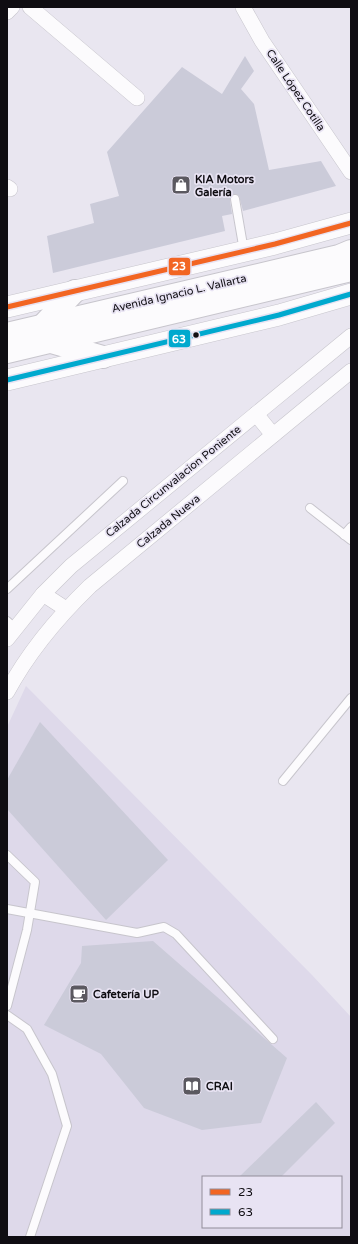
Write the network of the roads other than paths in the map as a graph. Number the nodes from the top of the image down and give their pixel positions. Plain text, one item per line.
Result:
1 (12, 7) edge
2 (30, 7) edge
3 (243, 7) edge
4 (7, 12) edge
5 (137, 98) dead end
6 (351, 172) edge
7 (234, 199) dead end
8 (351, 223) edge
9 (351, 251) edge
10 (244, 252) junction
11 (351, 270) edge
12 (75, 291) junction
13 (351, 294) edge
14 (7, 308) edge
15 (7, 334) edge
16 (46, 334) junction
17 (351, 336) edge
18 (7, 352) edge
19 (103, 357) junction
20 (351, 371) edge
21 (7, 380) edge
22 (256, 414) junction
23 (273, 435) junction
24 (123, 481) dead end
25 (310, 508) dead end
26 (351, 527) edge
27 (348, 538) edge
28 (7, 589) edge
29 (43, 594) junction
30 (66, 609) junction
31 (10, 629) edge
32 (7, 692) edge
33 (351, 698) edge
34 (283, 781) dead end
35 (7, 855) edge
36 (7, 909) edge
37 (29, 914) junction
38 (7, 1006) edge
39 (7, 1015) edge
40 (273, 1039) dead end
41 (30, 1237) edge

1 - 4 street
2 - 5 street
3 - 6 street, Calle López Cotilla
7 - 10 lane
8 - 10 street
9 - 16 highway, Avenida Ignacio L. Vallarta
10 - 12 street
11 - 16 highway, Avenida Ignacio L. Vallarta
12 - 14 street
12 - 16 highway
13 - 19 street
15 - 16 highway, Avenida Ignacio L. Vallarta
16 - 18 highway, Avenida Ignacio L. Vallarta
16 - 19 highway
17 - 22 street, Calzada Circunvalacion Poniente
19 - 21 street
20 - 23 street, Calzada Nueva
22 - 23 street
22 - 29 street, Calzada Circunvalacion Poniente
23 - 30 street, Calzada Nueva
24 - 28 lane
25 - 27 lane
26 - 27 lane
29 - 30 street
29 - 31 street, Calzada Circunvalacion Poniente
30 - 32 street, Calzada Nueva
33 - 34 lane
35 - 37 lane
36 - 37 lane
37 - 38 lane
37 - 40 lane
39 - 41 lane

